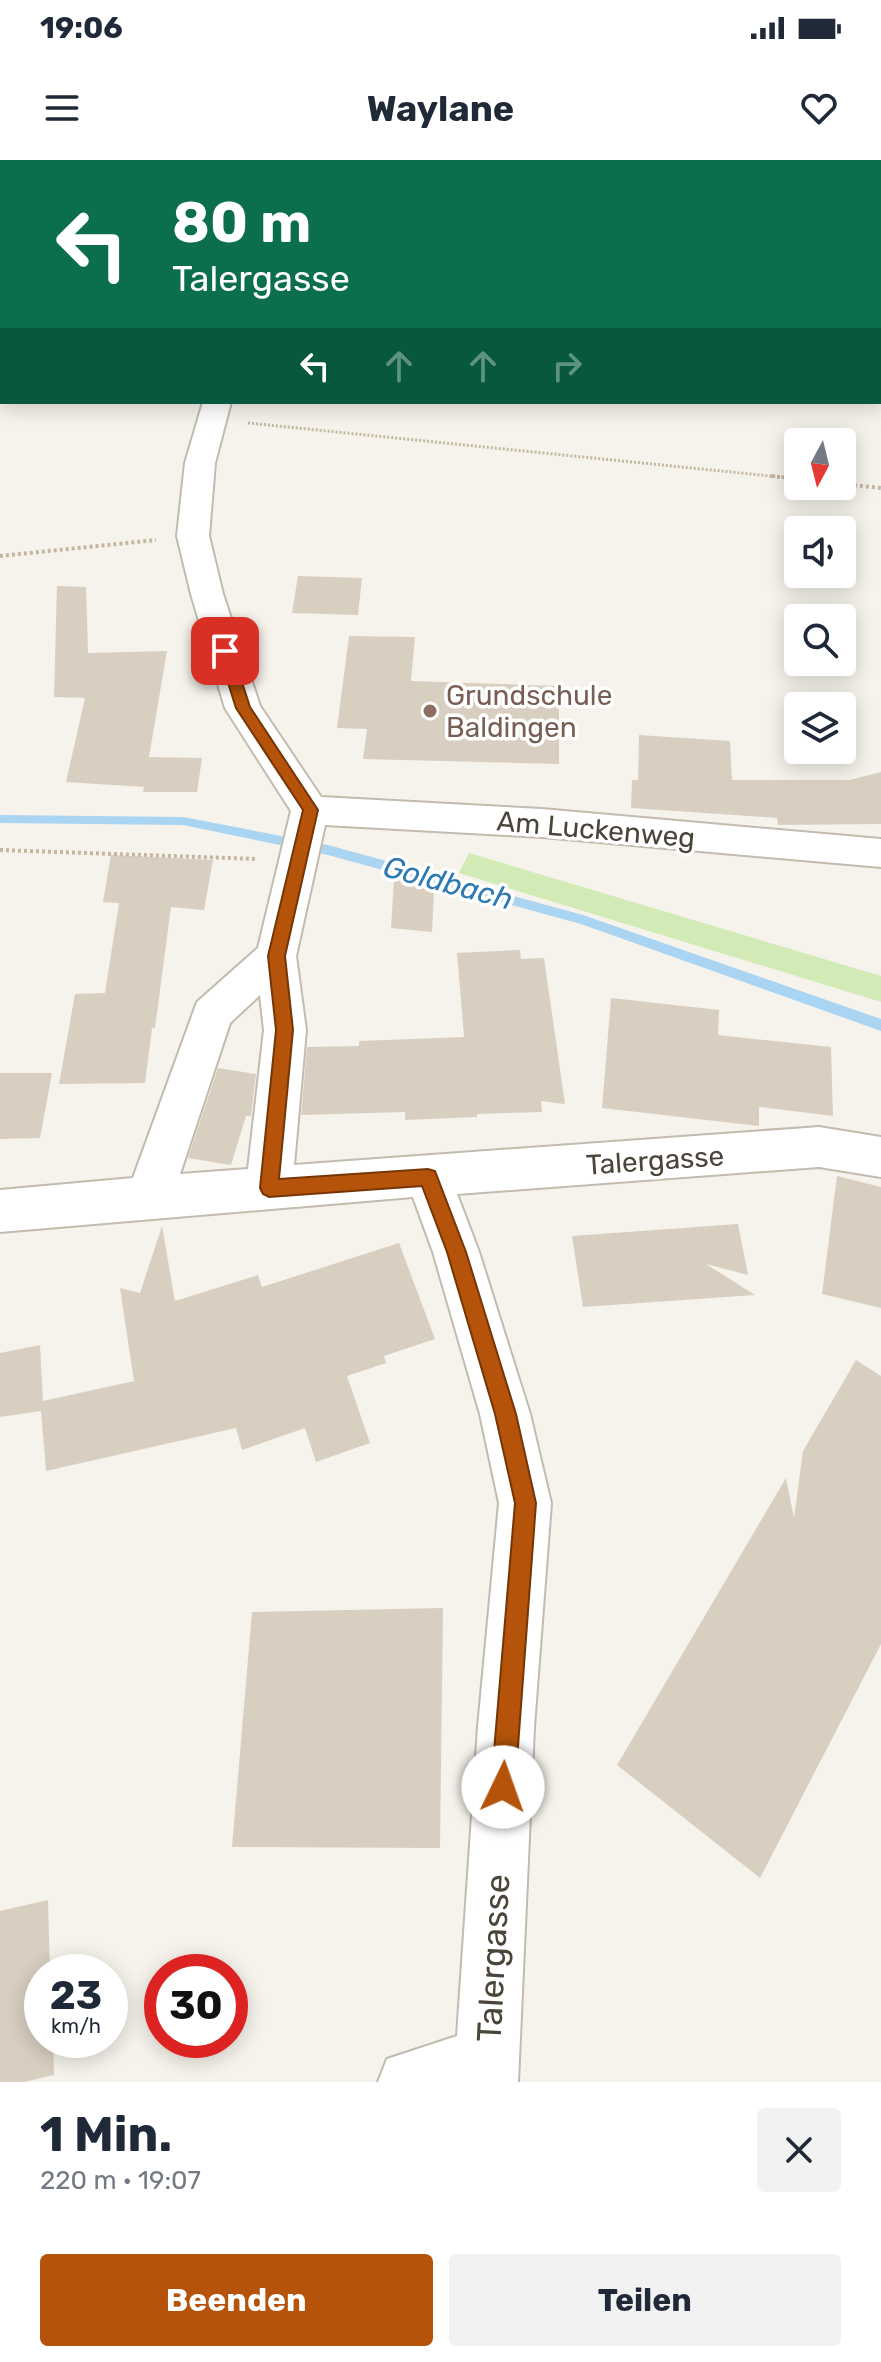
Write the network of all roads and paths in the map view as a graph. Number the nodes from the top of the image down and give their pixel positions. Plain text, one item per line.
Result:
1 (214, 411) edge
2 (784, 477) edge
3 (856, 485) edge
4 (881, 488) edge
5 (193, 536) junction
6 (0, 556) edge
7 (308, 817) junction
8 (0, 850) edge
9 (881, 853) edge
10 (298, 865) junction
11 (276, 956) junction
12 (881, 1157) edge
13 (428, 1177) junction
14 (269, 1188) junction
15 (149, 1197) junction
16 (0, 1211) edge
17 (486, 2070) edge
18 (410, 2082) edge

1 - 2 path
1 - 5 street
3 - 4 path
5 - 6 path
5 - 7 street
7 - 9 street, Am Luckenweg
7 - 10 street
8 - 10 path
10 - 11 street
11 - 14 street
11 - 15 street
12 - 13 street, Talergasse
13 - 14 street, Talergasse
13 - 17 street, Talergasse
14 - 15 street, Talergasse
15 - 16 street, Talergasse
17 - 18 street

